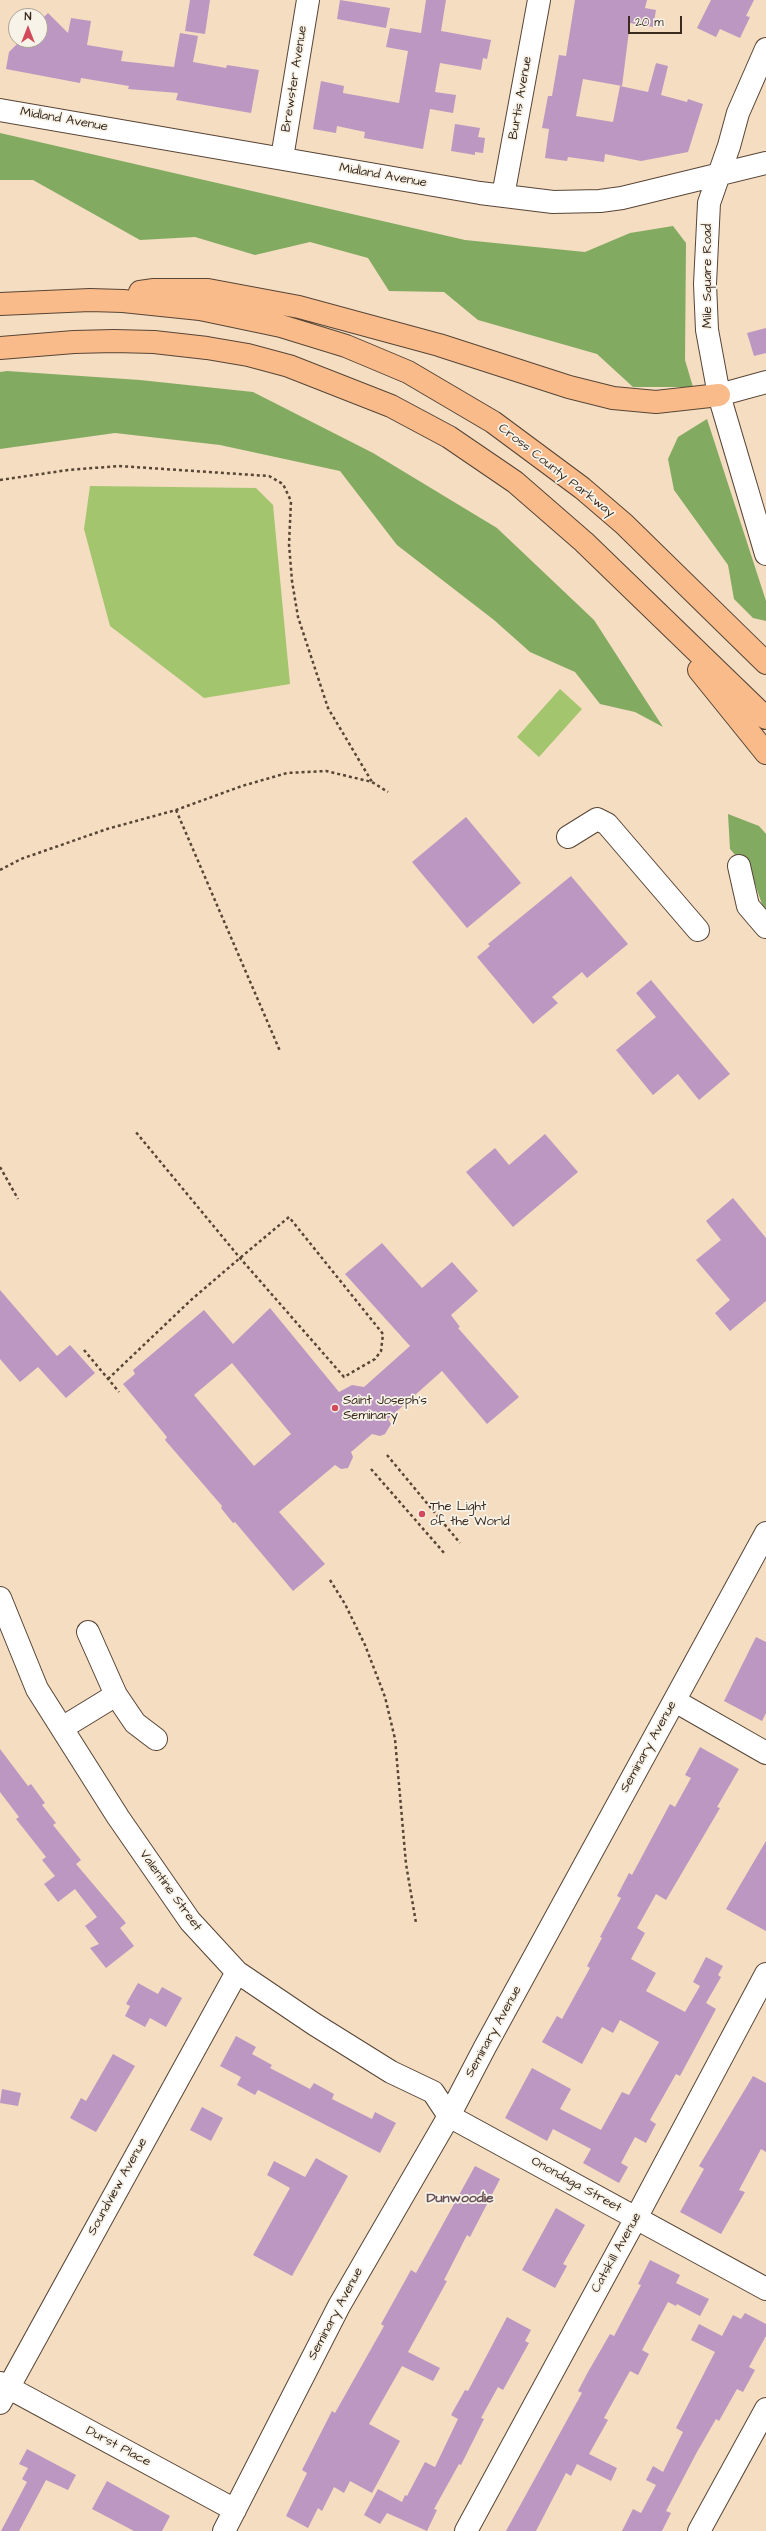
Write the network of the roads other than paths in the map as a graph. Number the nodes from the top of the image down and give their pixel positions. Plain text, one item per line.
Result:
1 (308, 0) edge
2 (539, 0) edge
3 (766, 48) edge
4 (0, 110) edge
5 (282, 158) junction
6 (766, 163) edge
7 (719, 175) junction
8 (503, 196) junction
9 (90, 300) junction
10 (0, 304) edge
11 (0, 348) edge
12 (766, 382) edge
13 (719, 395) junction
14 (766, 554) edge
15 (644, 602) junction
16 (766, 663) edge
17 (766, 718) edge
18 (766, 754) edge
19 (568, 837) dead end
20 (739, 866) dead end
21 (766, 927) edge
22 (698, 930) dead end
23 (766, 1533) edge
24 (0, 1598) edge
25 (88, 1632) dead end
26 (116, 1694) junction
27 (675, 1701) junction
28 (62, 1728) junction
29 (156, 1739) dead end
30 (766, 1753) edge
31 (237, 1972) junction
32 (766, 1974) edge
33 (449, 2116) junction
34 (636, 2218) junction
35 (766, 2289) edge
36 (3, 2391) edge
37 (766, 2408) edge
38 (235, 2510) junction
39 (224, 2531) edge
40 (466, 2531) edge
41 (699, 2531) edge

1 - 5 street, Brewster Avenue
2 - 8 street, Burtis Avenue
3 - 7 street, Mile Square Road
4 - 5 street, Midland Avenue
5 - 8 street, Midland Avenue
6 - 7 street, Midland Avenue
7 - 8 street, Midland Avenue
7 - 13 street, Mile Square Road
9 - 10 highway, Cross County Parkway
9 - 13 highway
9 - 16 highway, Cross County Parkway
11 - 15 highway
12 - 13 street
13 - 14 street, Mile Square Road
15 - 17 highway
15 - 18 highway
19 - 22 street
20 - 21 street
23 - 27 street, Seminary Avenue
24 - 28 street, Valentine Street
25 - 26 street
26 - 28 street
26 - 29 street
27 - 30 street
27 - 33 street, Seminary Avenue
28 - 31 street, Valentine Street
31 - 33 street, Valentine Street
31 - 36 street, Soundview Avenue
32 - 34 street, Catskill Avenue
33 - 34 street, Onondaga Street
33 - 38 street, Seminary Avenue
34 - 35 street, Onondaga Street
34 - 40 street, Catskill Avenue
36 - 38 street, Durst Place
37 - 41 street
38 - 39 street, Seminary Avenue

